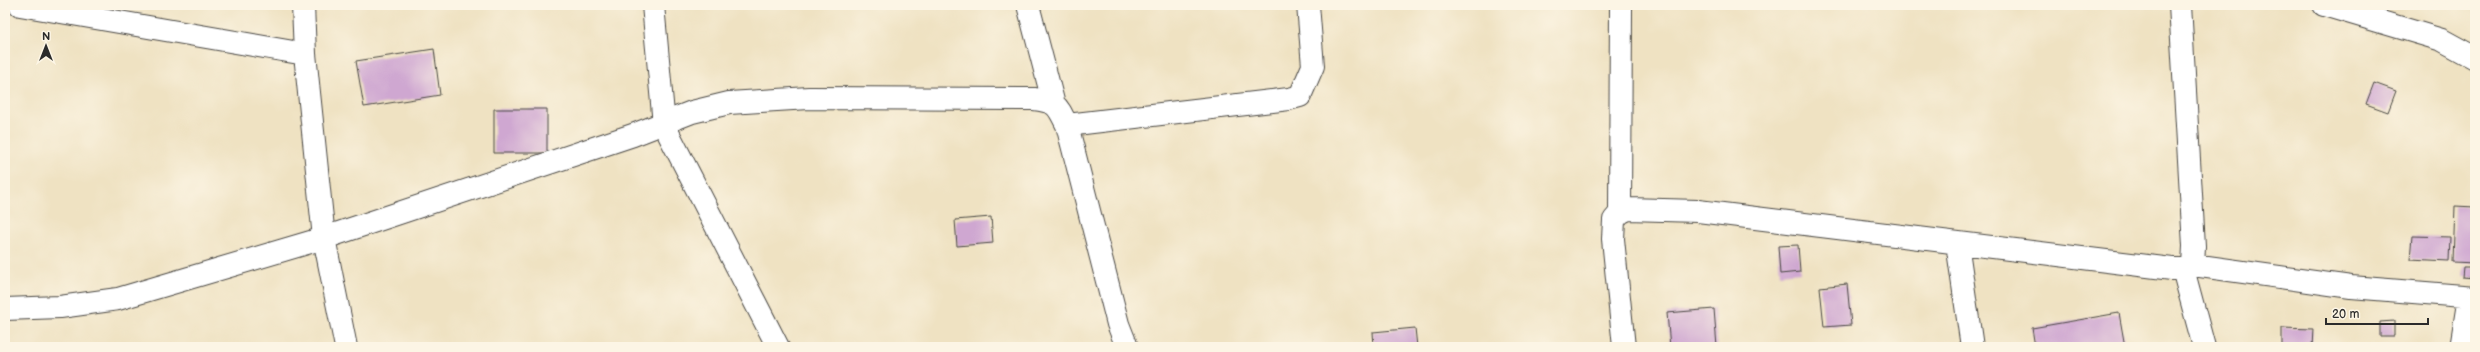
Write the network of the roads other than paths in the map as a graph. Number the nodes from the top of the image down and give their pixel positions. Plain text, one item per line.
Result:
1 (20, 5) edge
2 (303, 5) edge
3 (653, 5) edge
4 (1028, 5) edge
5 (1308, 5) edge
6 (1620, 5) edge
7 (2180, 5) edge
8 (2324, 5) edge
9 (305, 54) junction
10 (2475, 58) edge
11 (1053, 102) junction
12 (664, 125) junction
13 (1067, 125) junction
14 (1620, 213) junction
15 (324, 238) junction
16 (1958, 243) junction
17 (2188, 267) junction
18 (2472, 297) edge
19 (5, 309) edge
20 (346, 347) edge
21 (778, 347) edge
22 (1127, 347) edge
23 (1624, 347) edge
24 (1972, 347) edge
25 (2204, 347) edge
26 (2461, 347) edge

1 - 9 street
2 - 9 street
3 - 12 street
4 - 11 street
5 - 13 street
6 - 14 street
7 - 17 street
8 - 10 street
9 - 15 street
11 - 12 street
11 - 13 street
12 - 15 street
12 - 21 street
13 - 22 street
14 - 16 street
14 - 23 street
15 - 19 street
15 - 20 street
16 - 17 street
16 - 24 street
17 - 18 street
17 - 25 street
18 - 26 street

